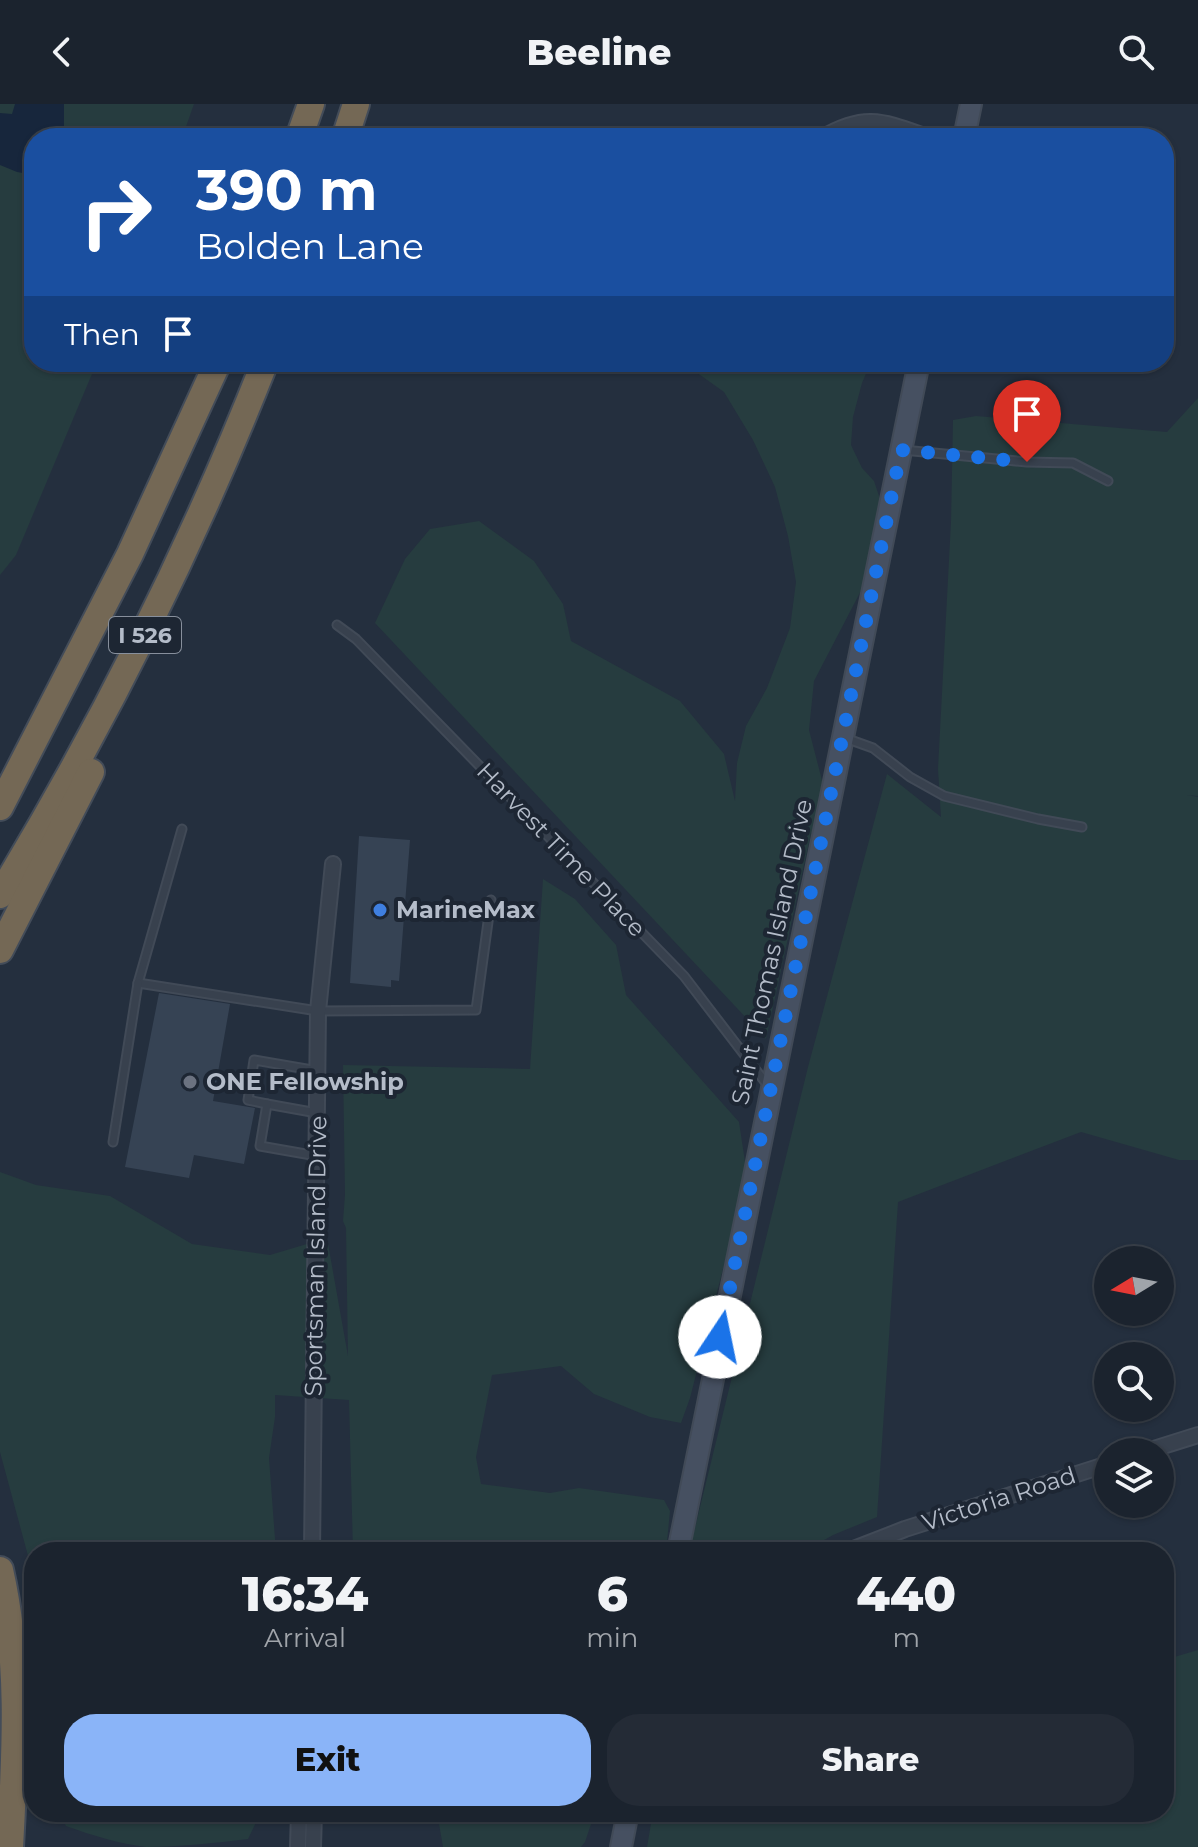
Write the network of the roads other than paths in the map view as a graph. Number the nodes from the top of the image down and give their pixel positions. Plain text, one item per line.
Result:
1 (311, 104) edge
2 (356, 104) edge
3 (971, 104) edge
4 (303, 128) edge
5 (348, 128) edge
6 (839, 128) edge
7 (902, 128) edge
8 (966, 128) edge
9 (213, 372) edge
10 (261, 372) edge
11 (917, 372) edge
12 (901, 450) junction
13 (1108, 481) dead end
14 (155, 615) junction
15 (337, 625) dead end
16 (842, 737) junction
17 (0, 807) edge
18 (1082, 827) dead end
19 (182, 829) dead end
20 (333, 864) dead end
21 (0, 895) edge
22 (491, 900) dead end
23 (0, 950) edge
24 (138, 983) junction
25 (318, 1011) junction
26 (318, 1071) junction
27 (771, 1089) junction
28 (267, 1104) junction
29 (317, 1113) junction
30 (113, 1142) dead end
31 (317, 1156) junction
32 (1198, 1435) edge
33 (1174, 1443) edge
34 (1094, 1468) edge
35 (312, 1542) edge
36 (680, 1542) edge
37 (872, 1542) edge
38 (0, 1570) edge
39 (299, 1822) edge
40 (314, 1822) edge
41 (626, 1822) edge
42 (0, 1845) edge
43 (11, 1847) edge
44 (298, 1847) edge
45 (313, 1847) edge
46 (621, 1847) edge

1 - 4 highway
2 - 5 highway
3 - 8 main road
6 - 7 street
9 - 17 highway, I 526
10 - 14 highway, I 526
11 - 12 main road, Saint Thomas Island Drive
12 - 13 lane
12 - 16 main road, Saint Thomas Island Drive
14 - 21 highway, I 526
14 - 23 highway
15 - 27 lane, Harvest Time Place
16 - 18 lane
16 - 27 main road, Saint Thomas Island Drive
19 - 24 lane
20 - 25 street, Sportsman Island Drive
22 - 25 lane
24 - 25 lane
24 - 30 lane
25 - 26 street, Sportsman Island Drive
26 - 28 lane
26 - 29 street, Sportsman Island Drive
27 - 36 main road, Saint Thomas Island Drive
28 - 29 lane
28 - 31 lane
29 - 31 street, Sportsman Island Drive
31 - 35 street, Sportsman Island Drive
32 - 33 street
34 - 37 street, Victoria Road
38 - 43 highway
39 - 44 street
40 - 45 street
41 - 46 main road
42 - 43 main road

